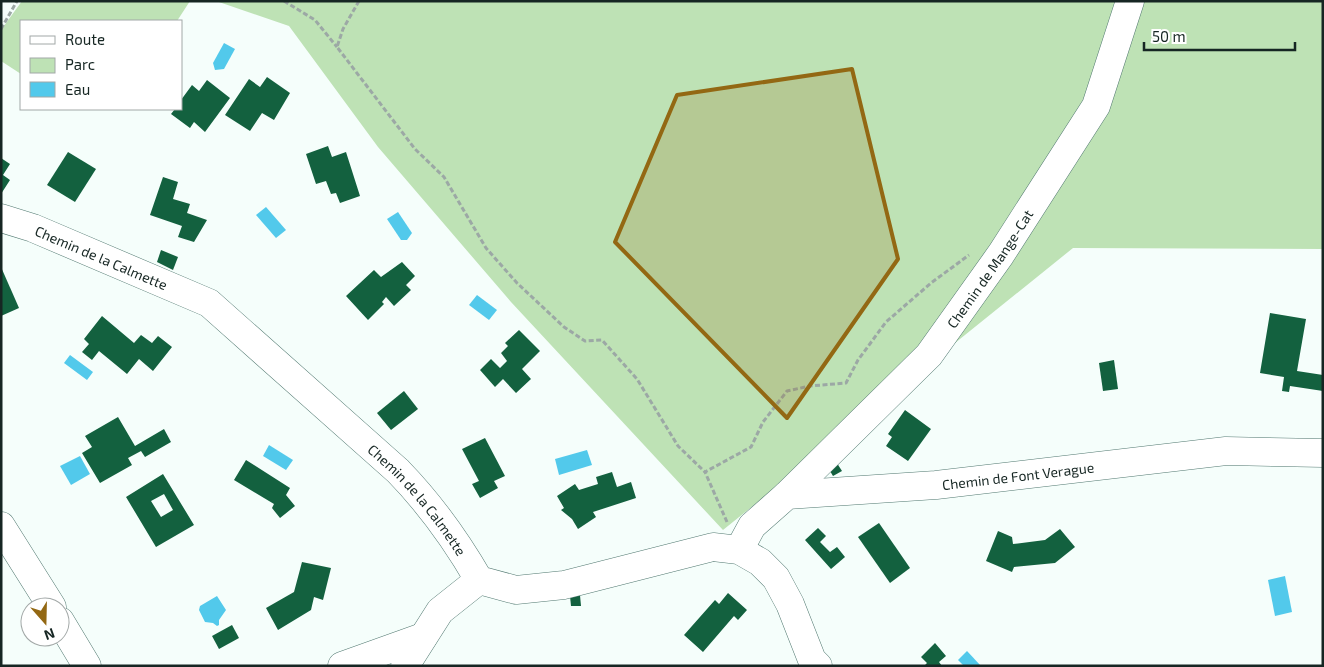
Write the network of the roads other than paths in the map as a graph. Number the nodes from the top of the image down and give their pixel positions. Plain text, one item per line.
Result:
1 (1130, 1) edge
2 (1, 218) edge
3 (1323, 453) edge
4 (787, 495) junction
5 (1, 526) edge
6 (740, 550) junction
7 (480, 580) junction
8 (46, 597) edge
9 (70, 637) edge
10 (424, 637) junction
11 (88, 666) edge
12 (342, 666) edge
13 (405, 666) edge
14 (818, 666) edge

1 - 4 street, Chemin de Mange-Cat
2 - 7 street, Chemin de la Calmette
3 - 4 street, Chemin de Font Verague
4 - 6 street
5 - 8 street
6 - 7 street
6 - 14 street
7 - 10 street
9 - 11 street
10 - 12 street
10 - 13 street

